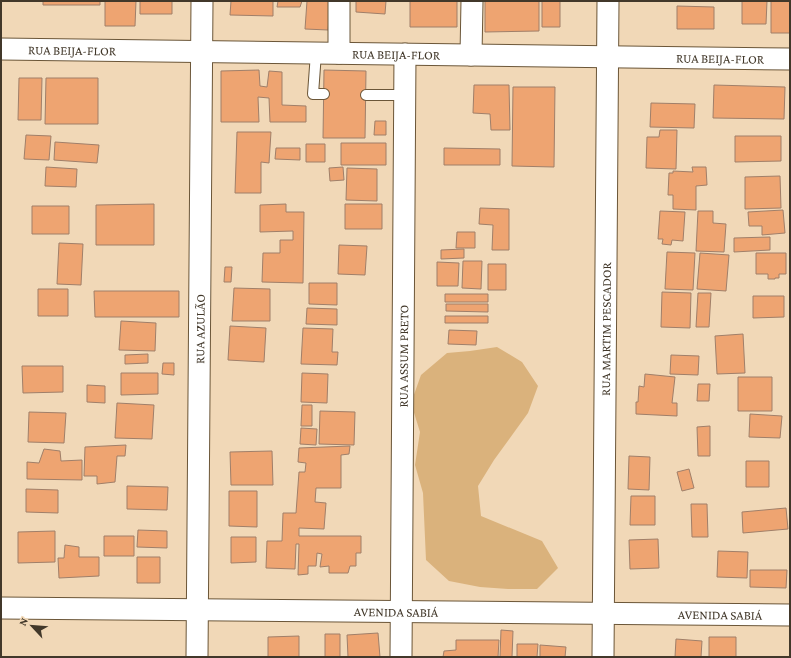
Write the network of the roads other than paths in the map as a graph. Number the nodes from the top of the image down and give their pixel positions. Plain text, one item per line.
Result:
1 (202, 1) edge
2 (339, 1) edge
3 (472, 1) edge
4 (608, 1) edge
5 (1, 49) edge
6 (202, 52) junction
7 (316, 53) junction
8 (338, 53) junction
9 (405, 54) junction
10 (471, 55) junction
11 (608, 57) junction
12 (790, 59) edge
13 (324, 94) dead end
14 (366, 95) dead end
15 (405, 95) junction
16 (1, 608) edge
17 (198, 609) junction
18 (401, 611) junction
19 (603, 613) junction
20 (790, 615) edge
21 (197, 657) edge
22 (401, 657) edge
23 (602, 657) edge

1 - 6 street, RUA AZULÃO
2 - 8 street
3 - 10 street
4 - 11 street, RUA MARTIM PESCADOR
5 - 6 street, RUA BEIJA-FLOR
6 - 7 street, RUA BEIJA-FLOR
6 - 17 street, RUA AZULÃO
7 - 8 street, RUA BEIJA-FLOR
7 - 13 lane
8 - 9 street, RUA BEIJA-FLOR
9 - 10 street, RUA BEIJA-FLOR
9 - 15 street, RUA ASSUM PRETO
10 - 11 street, RUA BEIJA-FLOR
11 - 12 street, RUA BEIJA-FLOR
11 - 19 street, RUA MARTIM PESCADOR
14 - 15 lane
15 - 18 street, RUA ASSUM PRETO
16 - 17 street, AVENIDA SABIÁ
17 - 18 street, AVENIDA SABIÁ
17 - 21 street, RUA AZULÃO
18 - 19 street, AVENIDA SABIÁ
18 - 22 street, RUA ASSUM PRETO
19 - 20 street, AVENIDA SABIÁ
19 - 23 street, RUA MARTIM PESCADOR

